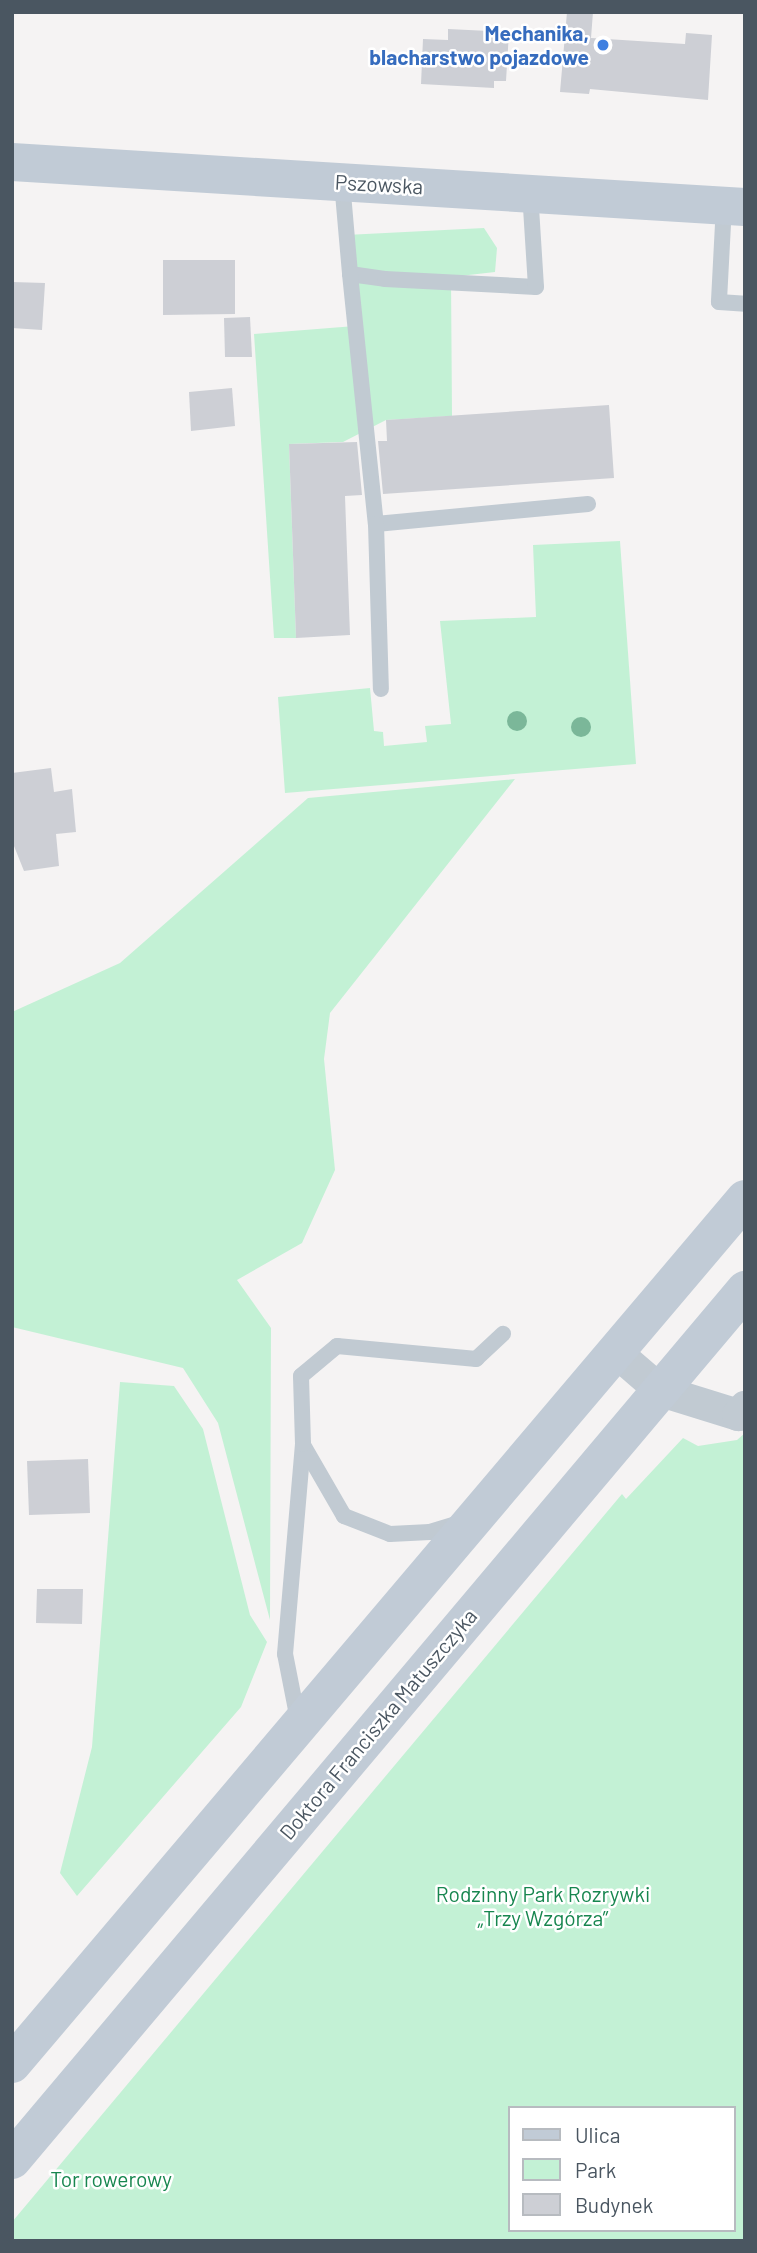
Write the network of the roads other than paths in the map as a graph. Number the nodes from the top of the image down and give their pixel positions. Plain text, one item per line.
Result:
1 (12, 162) edge
2 (342, 182) junction
3 (530, 192) junction
4 (735, 206) edge
5 (350, 274) junction
6 (745, 304) edge
7 (589, 504) dead end
8 (376, 524) junction
9 (382, 689) dead end
10 (745, 1199) edge
11 (745, 1290) edge
12 (503, 1334) dead end
13 (617, 1353) junction
14 (662, 1391) junction
15 (745, 1407) edge
16 (303, 1444) junction
17 (478, 1517) junction
18 (299, 1726) junction
19 (12, 2064) edge
20 (12, 2160) edge

1 - 2 main road, Pszowska
2 - 3 main road, Pszowska
2 - 5 lane
3 - 4 main road, Pszowska
3 - 5 lane
4 - 6 lane
5 - 8 lane
7 - 8 lane
8 - 9 lane
10 - 13 main road
11 - 14 main road, Doktora Franciszka Matuszczyka
12 - 16 lane
13 - 14 street
13 - 17 main road
14 - 15 street
14 - 20 main road, Doktora Franciszka Matuszczyka
16 - 17 lane
16 - 18 lane
17 - 18 main road
18 - 19 main road

